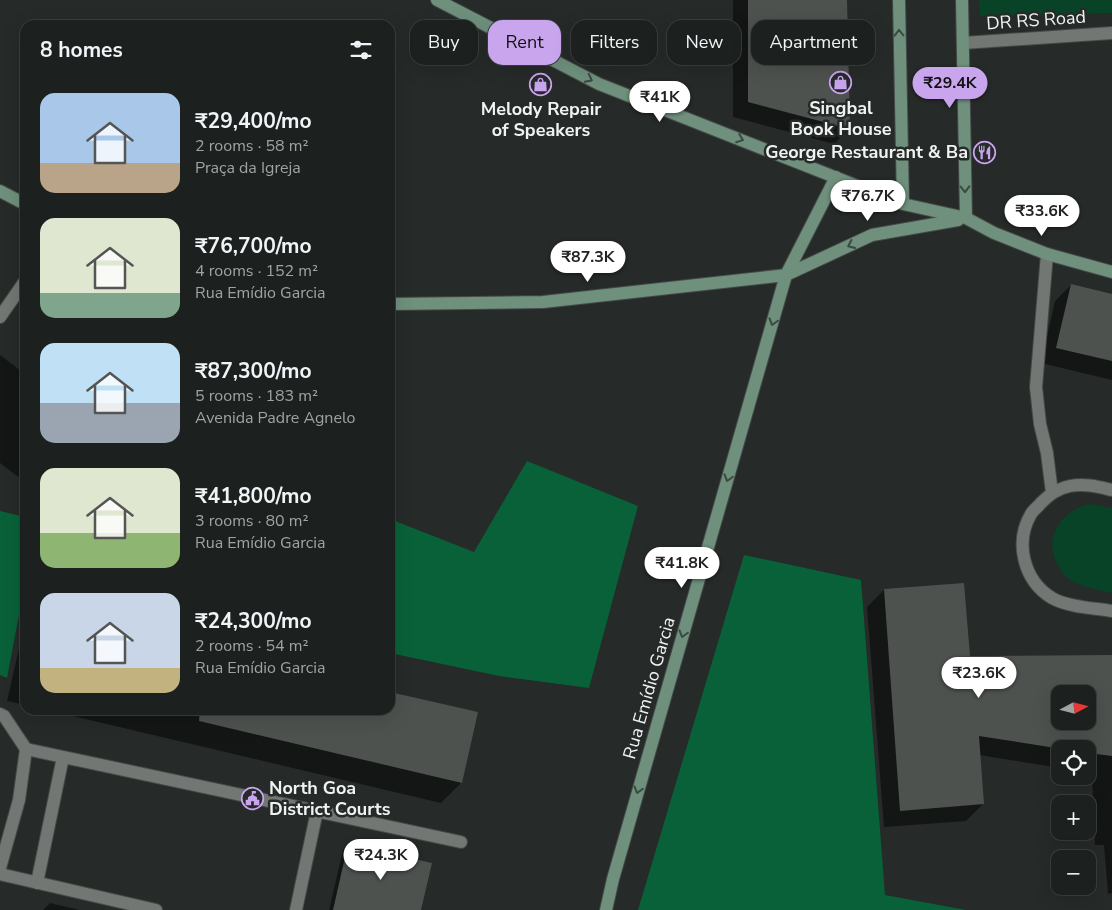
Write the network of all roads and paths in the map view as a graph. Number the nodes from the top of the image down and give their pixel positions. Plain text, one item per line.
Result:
1 (437, 0) edge
2 (899, 0) edge
3 (962, 0) edge
4 (1112, 33) edge
5 (963, 43) junction
6 (836, 178) junction
7 (0, 191) edge
8 (20, 201) edge
9 (903, 204) junction
10 (966, 218) junction
11 (1047, 254) junction
12 (1112, 272) edge
13 (786, 275) junction
14 (20, 288) edge
15 (395, 304) edge
16 (0, 317) edge
17 (1112, 490) edge
18 (1052, 493) junction
19 (1112, 611) edge
20 (0, 714) edge
21 (26, 749) junction
22 (63, 757) junction
23 (317, 811) junction
24 (461, 842) dead end
25 (0, 868) edge
26 (0, 874) edge
27 (37, 883) junction
28 (156, 910) edge
29 (296, 910) edge
30 (606, 910) edge

1 -> 6 main road
9 -> 2 main road
3 - 5 main road
4 - 5 street, DR RS Road
5 -> 10 main road
6 - 9 main road
6 - 13 main road, Rua Emídio Garcia
7 - 8 main road
9 - 10 main road
10 - 11 main road
10 -> 13 main road
11 - 12 main road
11 - 18 street
13 - 15 main road
13 -> 30 main road, Rua Emídio Garcia
14 - 16 street
17 - 18 street
18 - 19 street
20 - 21 street
21 - 22 street
21 - 25 street
22 - 23 street
22 - 27 street
23 - 24 street
23 - 29 street
26 - 27 street
27 - 28 street

